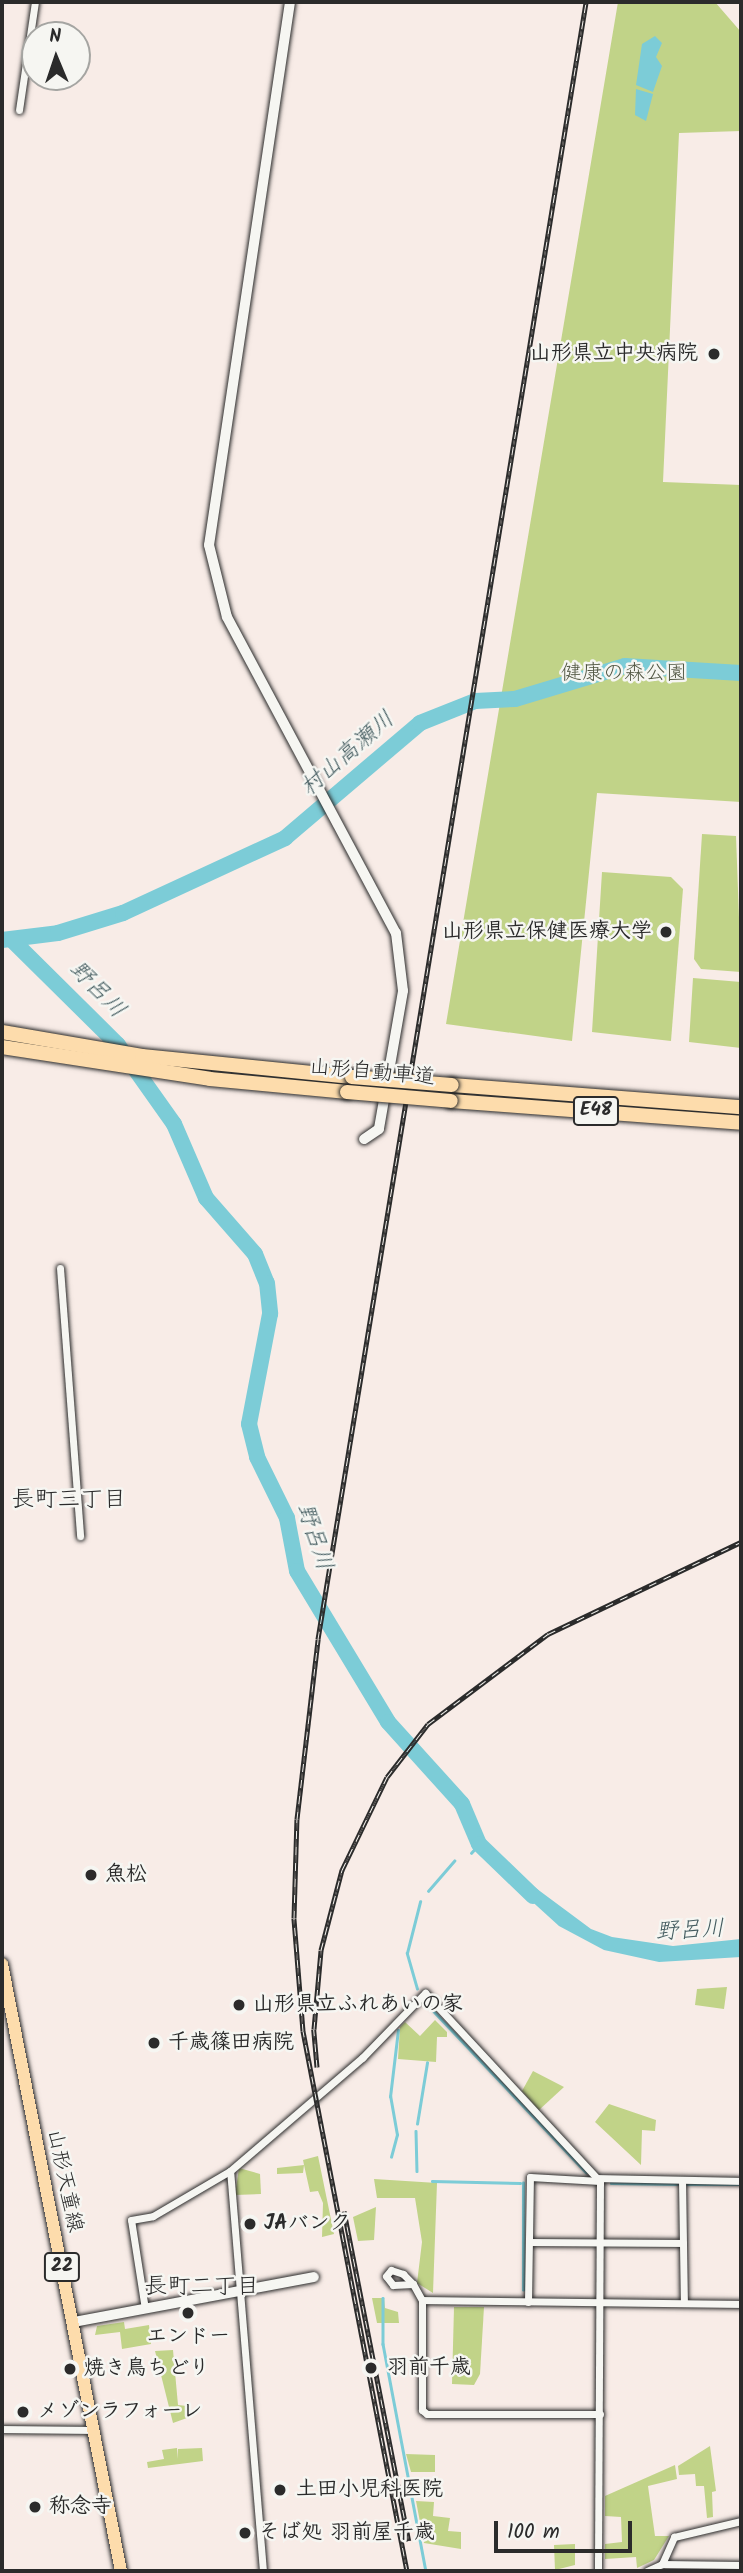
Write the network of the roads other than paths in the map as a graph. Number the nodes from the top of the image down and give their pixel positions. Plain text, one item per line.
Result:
1 (35, 2) edge
2 (290, 2) edge
3 (19, 110) dead end
4 (2, 1032) edge
5 (2, 1047) edge
6 (741, 1107) edge
7 (741, 1123) edge
8 (364, 1139) dead end
9 (60, 1268) dead end
10 (80, 1536) dead end
11 (2, 1964) edge
12 (230, 2171) junction
13 (599, 2179) junction
14 (682, 2180) junction
15 (741, 2181) edge
16 (530, 2242) junction
17 (601, 2242) junction
18 (682, 2243) junction
19 (314, 2277) dead end
20 (413, 2284) dead end
21 (240, 2291) junction
22 (422, 2300) junction
23 (528, 2302) junction
24 (600, 2302) junction
25 (684, 2303) junction
26 (741, 2304) edge
27 (145, 2309) junction
28 (74, 2322) junction
29 (600, 2414) junction
30 (2, 2429) edge
31 (93, 2430) junction
32 (741, 2521) edge
33 (662, 2564) junction
34 (741, 2565) edge
35 (121, 2571) edge
36 (263, 2571) edge
37 (598, 2571) edge
38 (647, 2571) edge

1 - 3 street
2 - 8 street
4 - 6 highway, 山形自動車道 / E48, bridge
5 - 7 highway, 山形自動車道 / E48, bridge
9 - 10 street
11 - 28 main road, 山形天童線 / 22
12 - 13 street
12 - 21 street
12 - 27 street
13 - 14 street
13 - 16 street
13 - 17 street
14 - 15 street
14 - 18 street
16 - 17 street
16 - 23 street
17 - 18 street
17 - 24 street
18 - 25 street
19 - 21 street
20 - 22 street
21 - 27 street
21 - 36 street
22 - 23 street
22 - 29 street
23 - 24 street
24 - 25 street
24 - 29 street
25 - 26 street
27 - 28 street
28 - 31 main road, 山形天童線 / 22
29 - 37 street
30 - 31 street
31 - 35 main road, 山形天童線 / 22
32 - 33 street
33 - 34 street
33 - 38 street

